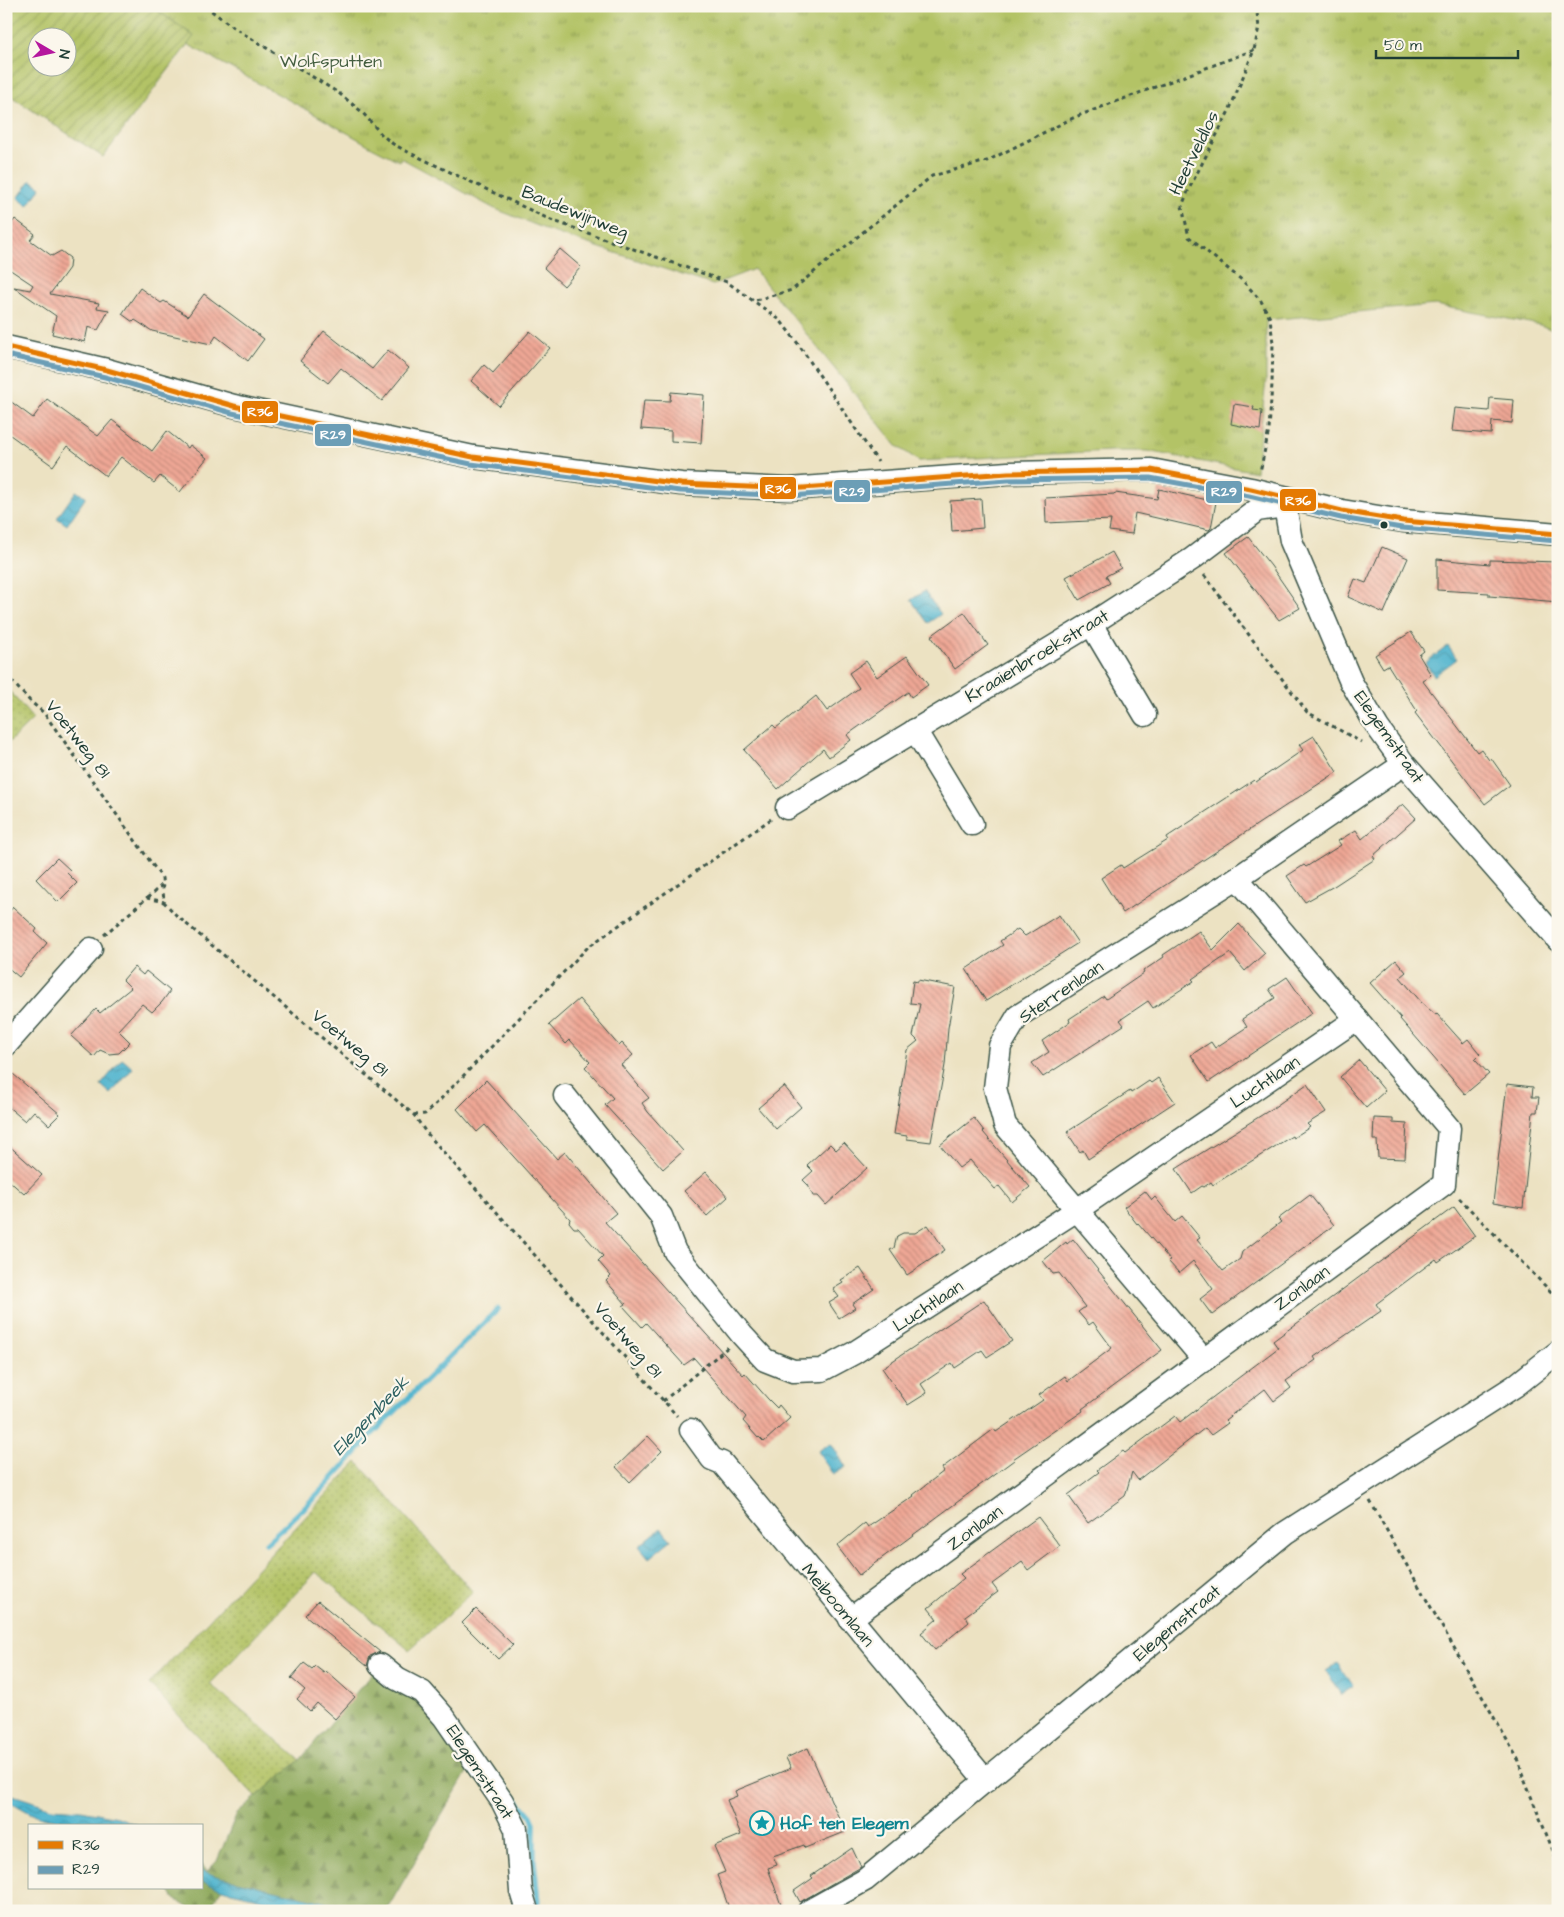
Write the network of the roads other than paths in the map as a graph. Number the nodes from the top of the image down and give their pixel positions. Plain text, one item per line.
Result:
1 (6, 347) edge
2 (1287, 502) junction
3 (1558, 534) edge
4 (1091, 624) junction
5 (1145, 714) dead end
6 (915, 730) junction
7 (1404, 764) junction
8 (787, 808) road end
9 (972, 824) dead end
10 (1236, 878) junction
11 (1558, 940) edge
12 (92, 949) road end
13 (1357, 1019) junction
14 (6, 1045) edge
15 (565, 1096) dead end
16 (1077, 1210) junction
17 (1558, 1352) edge
18 (1204, 1360) junction
19 (691, 1430) road end
20 (850, 1620) junction
21 (380, 1665) dead end
22 (986, 1781) junction
23 (527, 1911) edge
24 (810, 1911) edge

1 - 2 street
2 - 3 street
2 - 4 street, Kraaienbroekstraat
2 - 7 street, Elegemstraat
4 - 5 street
4 - 6 street, Kraaienbroekstraat
6 - 8 street, Kraaienbroekstraat
6 - 9 street
7 - 10 street, Sterrenlaan
7 - 11 street, Elegemstraat
10 - 13 street
10 - 16 street, Sterrenlaan
12 - 14 street
13 - 16 street, Luchtlaan
13 - 18 street, Zonlaan
15 - 16 street, Luchtlaan
16 - 18 street, Sterrenlaan
17 - 22 street, Elegemstraat
18 - 20 street, Zonlaan
19 - 20 street, Meiboomlaan
20 - 22 street, Meiboomlaan
21 - 23 street, Elegemstraat
22 - 24 street, Elegemstraat

